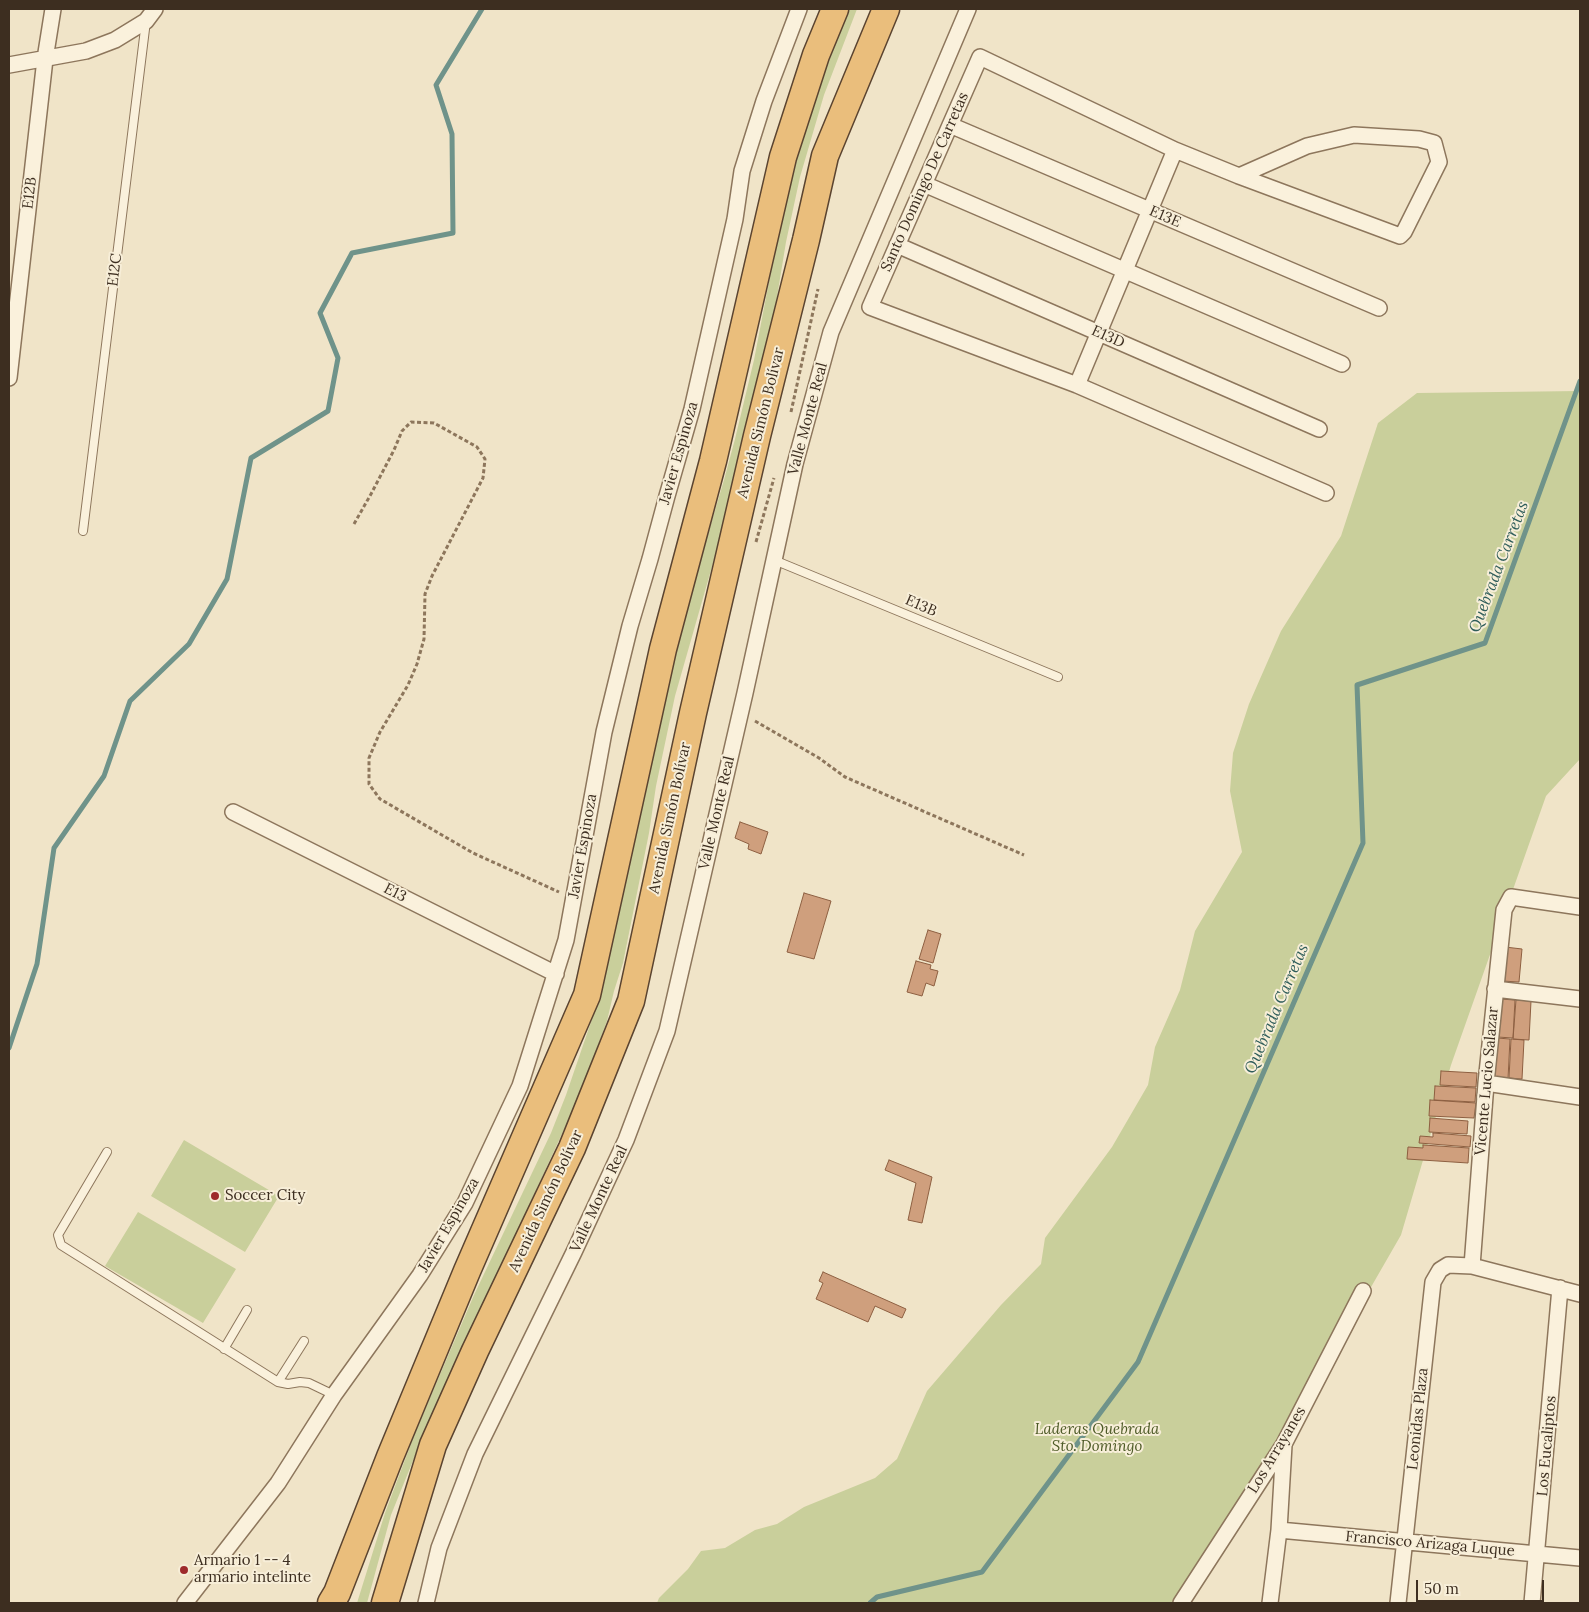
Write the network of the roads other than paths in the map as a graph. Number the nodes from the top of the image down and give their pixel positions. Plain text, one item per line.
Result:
1 (53, 9) edge
2 (155, 9) edge
3 (799, 9) edge
4 (835, 9) edge
5 (886, 9) edge
6 (968, 9) edge
7 (146, 15) edge
8 (45, 59) junction
9 (9, 65) edge
10 (950, 125) junction
11 (1175, 150) junction
12 (908, 155) junction
13 (932, 167) junction
14 (1239, 176) junction
15 (896, 183) junction
16 (921, 190) junction
17 (1150, 210) junction
18 (897, 245) junction
19 (1125, 270) junction
20 (1379, 308) dead end
21 (1099, 333) junction
22 (1342, 364) dead end
23 (9, 378) edge
24 (1077, 385) junction
25 (1319, 429) dead end
26 (1326, 493) dead end
27 (83, 531) dead end
28 (774, 560) junction
29 (1058, 677) dead end
30 (233, 812) dead end
31 (1580, 907) edge
32 (556, 974) junction
33 (1495, 990) junction
34 (1580, 999) edge
35 (1486, 1083) junction
36 (1580, 1097) edge
37 (107, 1152) dead end
38 (1472, 1266) junction
39 (1560, 1288) junction
40 (1364, 1291) dead end
41 (1580, 1294) edge
42 (247, 1310) dead end
43 (304, 1341) dead end
44 (224, 1349) junction
45 (278, 1382) junction
46 (334, 1395) junction
47 (1284, 1444) junction
48 (1279, 1530) junction
49 (1404, 1541) junction
50 (1537, 1554) junction
51 (1580, 1558) edge
52 (185, 1603) edge
53 (331, 1603) edge
54 (386, 1603) edge
55 (426, 1603) edge
56 (1181, 1603) edge
57 (1270, 1603) edge
58 (1398, 1603) edge
59 (1532, 1603) edge

1 - 8 street, E12B
2 - 7 street
3 - 32 street, Javier Espinoza
4 - 53 highway
5 - 54 highway, Avenida Simón Bolívar
6 - 12 street, Valle Monte Real
7 - 8 street
7 - 27 lane, E12C
8 - 9 street
8 - 23 street, E12B
10 - 11 street, Santo Domingo De Carretas
10 - 13 street, Santo Domingo De Carretas
10 - 17 street, E13E
11 - 14 street
11 - 17 street
12 - 13 street
12 - 15 street, Valle Monte Real
13 - 16 street, Santo Domingo De Carretas
14 - 14 street
15 - 16 street
15 - 28 street, Valle Monte Real
16 - 18 street, Santo Domingo De Carretas
16 - 19 street
17 - 19 street
17 - 20 street, E13E
18 - 21 street, E13D
18 - 24 street, Santo Domingo De Carretas
19 - 21 street
19 - 22 street
21 - 24 street
21 - 25 street, E13D
24 - 26 street
28 - 29 lane, E13B
28 - 55 street, Valle Monte Real
30 - 32 street, E13
31 - 33 street, Vicente Lucio Salazar
32 - 46 street, Javier Espinoza
33 - 34 street
33 - 35 street, Vicente Lucio Salazar
35 - 36 street
35 - 38 street, Vicente Lucio Salazar
37 - 44 lane
38 - 39 street
38 - 49 street, Leonidas Plaza
39 - 41 street
39 - 50 street, Los Eucaliptos
40 - 47 street, Los Arrayanes
42 - 44 lane
43 - 45 lane
44 - 45 lane
45 - 46 lane
46 - 52 street, Javier Espinoza
47 - 48 street
47 - 56 street, Los Arrayanes
48 - 49 street, Francisco Arizaga Luque
48 - 57 street
49 - 50 street, Francisco Arizaga Luque
49 - 58 street, Leonidas Plaza
50 - 51 street, Francisco Arizaga Luque
50 - 59 street, Los Eucaliptos

